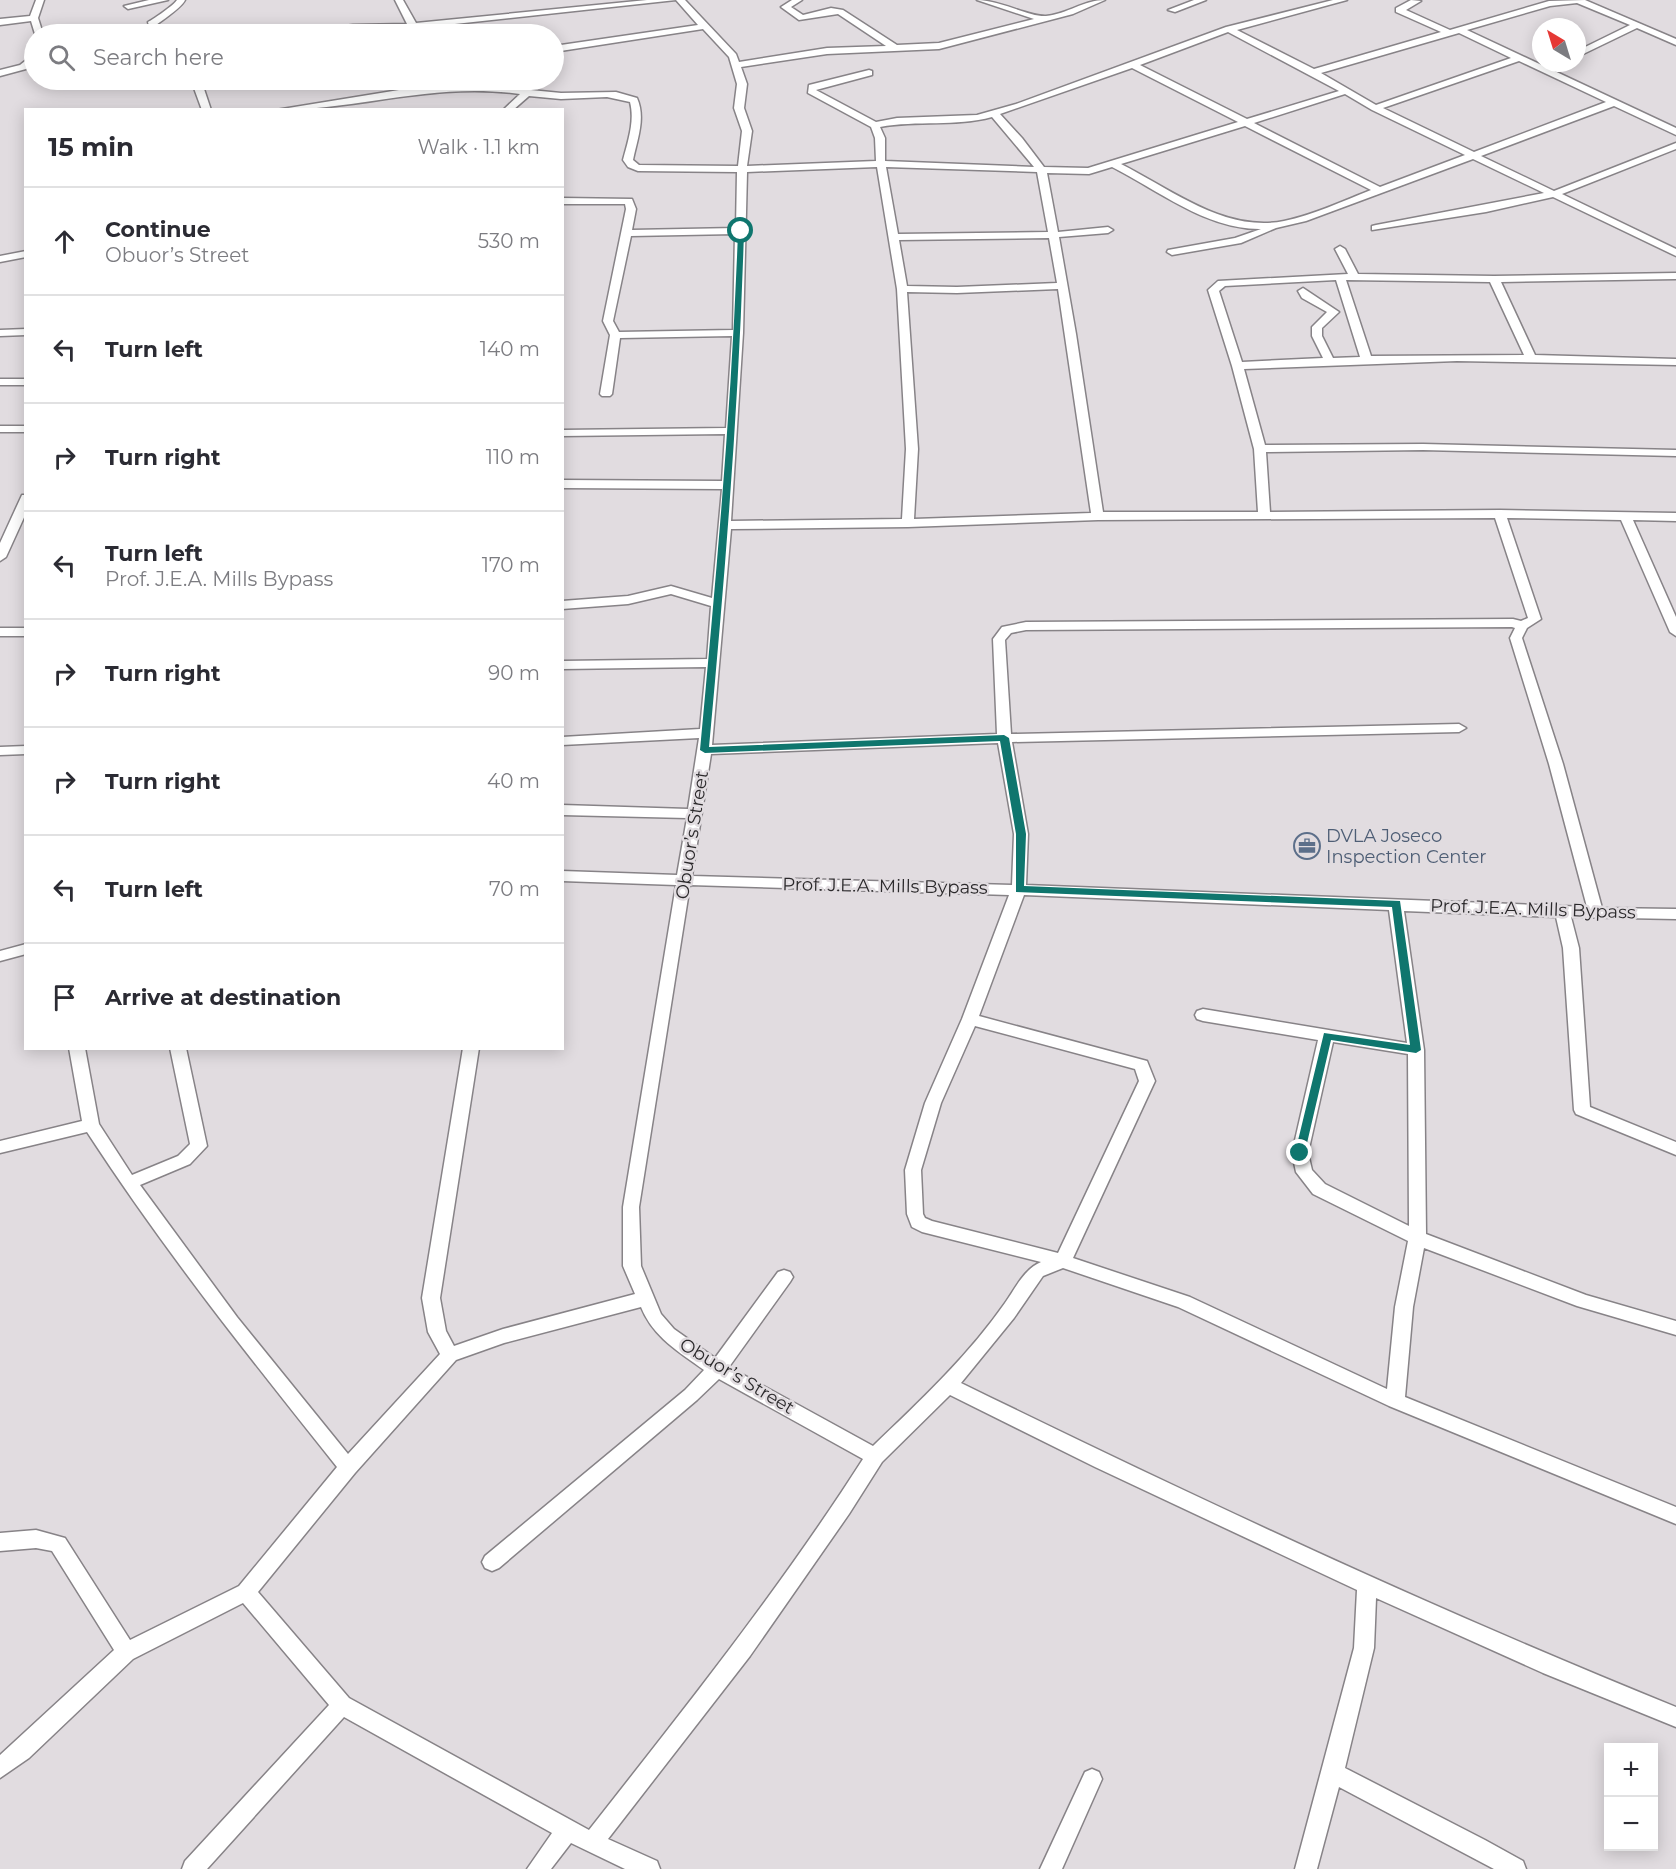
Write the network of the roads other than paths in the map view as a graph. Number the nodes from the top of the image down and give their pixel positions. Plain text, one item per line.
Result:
1 (40, 0) edge
2 (164, 0) edge
3 (181, 0) edge
4 (399, 0) edge
5 (672, 0) edge
6 (680, 0) edge
7 (798, 0) edge
8 (981, 0) edge
9 (1101, 0) edge
10 (1202, 0) edge
11 (1343, 0) edge
12 (1415, 0) edge
13 (1580, 0) edge
14 (128, 6) dead end
15 (1172, 9) dead end
16 (34, 18) junction
17 (1046, 19) junction
18 (0, 22) edge
19 (36, 24) edge
20 (151, 24) edge
21 (411, 24) edge
22 (432, 24) edge
23 (1637, 25) junction
24 (706, 26) junction
25 (1229, 29) junction
26 (1460, 30) junction
27 (1450, 33) junction
28 (1676, 42) edge
29 (564, 47) edge
30 (897, 49) junction
31 (1586, 50) edge
32 (1519, 58) junction
33 (1532, 64) edge
34 (737, 65) junction
35 (1134, 65) junction
36 (24, 66) edge
37 (1313, 72) junction
38 (1548, 72) edge
39 (0, 73) edge
40 (869, 73) dead end
41 (200, 90) edge
42 (442, 90) edge
43 (502, 90) edge
44 (1347, 91) junction
45 (526, 94) junction
46 (1613, 103) junction
47 (206, 108) edge
48 (296, 108) edge
49 (509, 108) edge
50 (1376, 108) junction
51 (994, 113) junction
52 (1244, 123) junction
53 (875, 124) junction
54 (1676, 132) edge
55 (1676, 146) edge
56 (1475, 156) junction
57 (1112, 163) junction
58 (882, 164) junction
59 (742, 169) junction
60 (1042, 171) junction
61 (1380, 191) junction
62 (1554, 194) junction
63 (564, 201) edge
64 (1279, 225) junction
65 (1376, 228) dead end
66 (1108, 230) dead end
67 (741, 231) junction
68 (625, 233) junction
69 (1053, 235) junction
70 (893, 237) junction
71 (1340, 249) dead end
72 (1172, 252) dead end
73 (24, 254) edge
74 (1676, 254) edge
75 (0, 259) edge
76 (1676, 276) edge
77 (1340, 277) junction
78 (1355, 278) junction
79 (1494, 279) junction
80 (1062, 286) junction
81 (902, 289) junction
82 (1303, 291) dead end
83 (24, 332) edge
84 (0, 333) edge
85 (738, 333) junction
86 (615, 335) junction
87 (1531, 358) junction
88 (1329, 360) junction
89 (1367, 360) junction
90 (1676, 362) edge
91 (1238, 366) junction
92 (0, 382) edge
93 (24, 382) edge
94 (606, 394) dead end
95 (0, 429) edge
96 (24, 429) edge
97 (730, 431) junction
98 (564, 434) edge
99 (1260, 449) junction
100 (1676, 453) edge
101 (564, 484) edge
102 (727, 485) junction
103 (24, 501) edge
104 (1500, 514) junction
105 (1264, 515) junction
106 (1098, 516) junction
107 (1625, 516) junction
108 (1676, 517) edge
109 (908, 523) junction
110 (725, 525) junction
111 (24, 526) edge
112 (6, 527) edge
113 (0, 556) edge
114 (718, 604) junction
115 (564, 605) edge
116 (1670, 607) edge
117 (1522, 626) junction
118 (0, 632) edge
119 (24, 632) edge
120 (1676, 632) edge
121 (713, 663) junction
122 (564, 665) edge
123 (1459, 728) dead end
124 (706, 733) junction
125 (1004, 738) junction
126 (564, 741) edge
127 (24, 750) edge
128 (705, 750) junction
129 (0, 751) edge
130 (564, 810) edge
131 (696, 814) junction
132 (564, 876) edge
133 (685, 881) junction
134 (1019, 889) junction
135 (1396, 904) junction
136 (1562, 913) junction
137 (1596, 914) junction
138 (1676, 914) edge
139 (24, 950) edge
140 (0, 956) edge
141 (1203, 1015) dead end
142 (970, 1020) junction
143 (1327, 1036) junction
144 (77, 1050) edge
145 (178, 1050) edge
146 (471, 1050) edge
147 (1416, 1050) junction
148 (91, 1125) junction
149 (0, 1147) edge
150 (1676, 1149) edge
151 (129, 1183) junction
152 (1417, 1238) junction
153 (1063, 1261) junction
154 (784, 1276) dead end
155 (645, 1299) junction
156 (1676, 1328) edge
157 (450, 1355) junction
158 (717, 1369) junction
159 (948, 1385) junction
160 (1395, 1401) junction
161 (875, 1456) junction
162 (348, 1467) junction
163 (1676, 1516) edge
164 (0, 1542) edge
165 (492, 1562) dead end
166 (1367, 1585) junction
167 (246, 1592) junction
168 (126, 1652) junction
169 (342, 1705) junction
170 (1676, 1718) edge
171 (0, 1768) edge
172 (1334, 1773) junction
173 (1092, 1779) dead end
174 (568, 1829) junction
175 (592, 1843) junction
176 (193, 1869) edge
177 (538, 1869) edge
178 (649, 1869) edge
179 (1051, 1869) edge
180 (1306, 1869) edge
181 (1515, 1869) edge

1 - 16 street
2 - 14 street
3 - 20 street
4 - 21 street
5 - 22 street
6 - 24 street, Obuor’s Street
7 - 30 street
8 - 17 street
9 - 17 street
10 - 15 street
11 - 25 street
12 - 27 street
13 - 23 street
13 - 26 street
16 - 18 street
16 - 19 street
17 - 30 street
23 - 28 street
23 - 31 street
24 - 29 street
24 - 34 street, Obuor’s Street
25 - 35 street
25 - 37 street
26 - 27 street
26 - 32 street
27 - 37 street
30 - 34 street
32 - 33 street
32 - 50 street
34 - 59 street, Obuor’s Street
35 - 51 street
35 - 52 street
36 - 39 street
37 - 44 street
38 - 46 street
40 - 53 street
41 - 47 street
42 - 48 street
43 - 45 street
44 - 50 street
44 - 52 street
45 - 49 street
45 - 59 street
46 - 54 street
46 - 56 street
50 - 56 street
51 - 53 street
51 - 60 street
52 - 57 street
52 - 61 street
53 - 58 street
55 - 62 street
56 - 61 street
56 - 62 street
57 - 60 street
57 - 64 street
58 - 59 street
58 - 60 street
58 - 70 street
59 - 67 street, Obuor’s Street
60 - 69 street
61 - 64 street
62 - 65 street
62 - 74 street
63 - 68 street
64 - 72 street
66 - 69 street
67 - 68 street
67 - 85 street, Obuor’s Street
68 - 86 street
69 - 70 street
69 - 80 street
70 - 81 street
71 - 78 street
73 - 75 street
76 - 79 street
77 - 78 street
77 - 89 street
77 - 91 street
78 - 79 street
79 - 87 street
80 - 81 street
80 - 106 street
81 - 109 street
82 - 88 street
83 - 84 street
85 - 86 street
85 - 97 street, Obuor’s Street
86 - 94 street
87 - 89 street
87 - 90 street
88 - 89 street
88 - 91 street
91 - 99 street
92 - 93 street
95 - 96 street
97 - 98 street
97 - 102 street, Obuor’s Street
99 - 100 street
99 - 105 street
101 - 102 street
102 - 110 street, Obuor’s Street
103 - 112 street
104 - 105 street
104 - 107 street
104 - 117 street
105 - 106 street
106 - 109 street
107 - 108 street
107 - 116 street
109 - 110 street
110 - 114 street, Obuor’s Street
111 - 112 street
112 - 113 street
114 - 115 street
114 - 121 street, Obuor’s Street
116 - 120 street
117 - 125 street
117 - 137 street
118 - 119 street
121 - 122 street
121 - 124 street, Obuor’s Street
123 - 125 street
124 - 126 street
124 - 128 street, Obuor’s Street
125 - 128 street
125 - 134 street
127 - 129 street
128 - 131 street, Obuor’s Street
130 - 131 street
131 - 133 street, Obuor’s Street
132 - 133 street, Prof. J.E.A. Mills Bypass
133 - 134 street, Prof. J.E.A. Mills Bypass
133 - 155 street, Obuor’s Street
134 - 135 street, Prof. J.E.A. Mills Bypass
134 - 142 street
135 - 136 street, Prof. J.E.A. Mills Bypass
135 - 147 street
136 - 137 street, Prof. J.E.A. Mills Bypass
136 - 150 street
137 - 138 street, Prof. J.E.A. Mills Bypass
139 - 140 street
141 - 143 street
142 - 153 street
142 - 153 street
143 - 147 street
143 - 152 street
144 - 148 street
145 - 151 street
146 - 157 street
147 - 152 street
148 - 149 street
148 - 151 street
151 - 162 street
152 - 156 street
152 - 160 street
153 - 159 street
153 - 160 street
154 - 158 street
155 - 157 street
155 - 158 street, Obuor’s Street
157 - 162 street
158 - 161 street, Obuor’s Street
158 - 165 street
159 - 161 street
159 - 166 street
160 - 163 street
161 - 175 street
162 - 167 street
164 - 168 street
166 - 170 street
166 - 172 street
167 - 168 street
167 - 169 street
168 - 171 street
169 - 174 street
169 - 176 street
172 - 180 street
172 - 181 street
173 - 179 street
174 - 175 street
174 - 177 street
175 - 178 street

